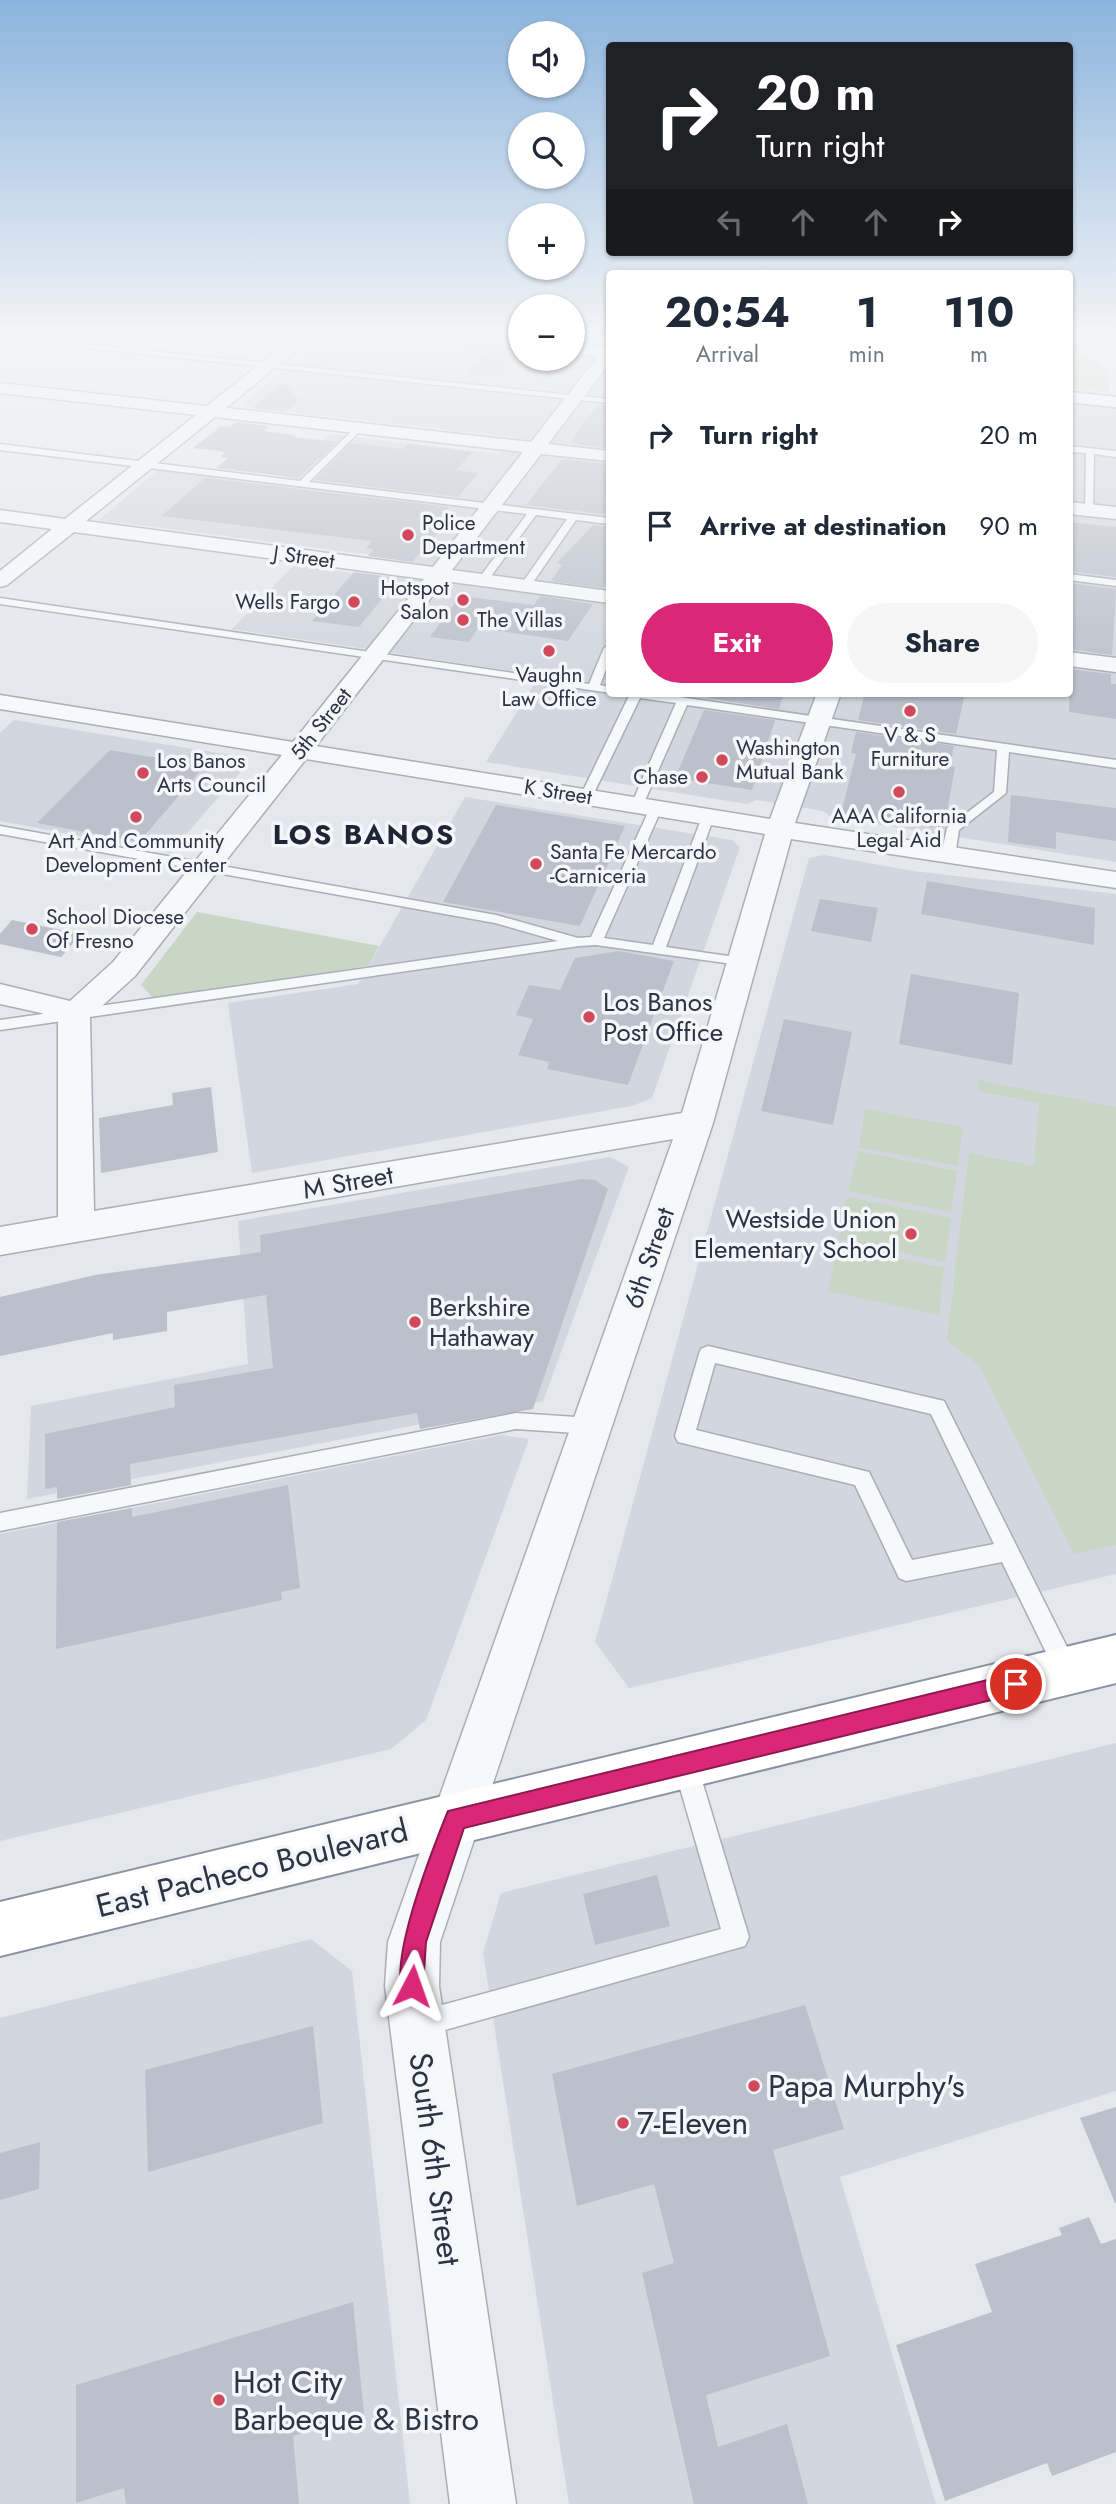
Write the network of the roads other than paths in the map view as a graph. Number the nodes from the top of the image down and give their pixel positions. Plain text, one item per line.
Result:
1 (23, 450) edge
2 (164, 450) edge
3 (336, 450) edge
4 (536, 450) edge
5 (554, 450) edge
6 (1078, 450) edge
7 (1090, 451) junction
8 (1116, 454) edge
9 (606, 456) edge
10 (146, 465) junction
11 (302, 484) junction
12 (491, 508) junction
13 (1073, 508) edge
14 (1090, 510) junction
15 (533, 513) junction
16 (1116, 513) edge
17 (0, 516) edge
18 (573, 517) junction
19 (606, 522) edge
20 (70, 526) junction
21 (439, 575) junction
22 (1073, 578) edge
23 (0, 581) edge
24 (482, 581) junction
25 (1116, 583) edge
26 (525, 586) junction
27 (606, 597) edge
28 (0, 601) edge
29 (375, 656) junction
30 (606, 656) edge
31 (1073, 660) edge
32 (1116, 665) edge
33 (593, 688) junction
34 (606, 690) edge
35 (632, 697) edge
36 (654, 697) edge
37 (683, 701) junction
38 (0, 702) edge
39 (825, 707) edge
40 (1003, 748) junction
41 (300, 751) junction
42 (1116, 764) edge
43 (586, 797) junction
44 (647, 807) junction
45 (708, 817) junction
46 (780, 828) junction
47 (0, 830) edge
48 (947, 856) junction
49 (206, 867) junction
50 (1116, 880) edge
51 (596, 941) junction
52 (579, 942) junction
53 (658, 950) junction
54 (742, 963) junction
55 (0, 993) edge
56 (74, 1014) junction
57 (0, 1026) edge
58 (696, 1123) junction
59 (76, 1228) junction
60 (0, 1241) edge
61 (591, 1426) junction
62 (0, 1522) edge
63 (1006, 1551) junction
64 (1116, 1659) edge
65 (1067, 1671) junction
66 (685, 1764) junction
67 (456, 1819) junction
68 (0, 1929) edge
69 (417, 2025) junction
70 (483, 2504) edge

1 - 10 lane
2 - 10 street
3 - 11 lane
4 - 12 street, 5th Street
5 - 9 street
6 - 7 lane
7 - 8 lane
7 - 14 lane
10 - 11 lane
10 - 20 street
11 - 12 lane
12 - 15 lane
12 - 21 street, 5th Street
13 - 14 street
14 - 16 street
15 - 18 lane
15 - 24 lane
17 - 20 street, J Street
18 - 19 lane
18 - 26 lane
20 - 21 street, J Street
20 - 23 street
21 - 24 street, J Street
21 - 29 street, 5th Street
22 - 25 lane
24 - 26 street, J Street
26 - 27 street, J Street
28 - 29 lane
29 - 33 lane
29 - 41 street, 5th Street
30 - 33 lane
31 - 32 street
33 - 34 lane
35 - 43 lane
36 - 37 lane
37 - 39 lane
37 - 44 lane
38 - 41 street, K Street
39 - 40 lane
39 - 46 street, 6th Street
40 - 42 lane
40 - 48 lane
41 - 43 street, K Street
41 - 49 street, 5th Street
43 - 44 street, K Street
44 - 45 street, K Street
44 - 51 lane
45 - 46 street, K Street
45 - 53 lane
46 - 48 street, K Street
46 - 54 street, 6th Street
47 - 49 lane
48 - 50 street, K Street
49 - 52 lane
49 - 56 street, 5th Street
51 - 52 lane
51 - 53 lane
52 - 56 lane
53 - 54 lane
54 - 58 street, 6th Street
55 - 56 street
56 - 57 lane
56 - 59 street
58 - 59 street, M Street
58 - 61 street, 6th Street
59 - 60 street, M Street
61 - 62 lane
61 - 67 street, 6th Street
63 - 63 lane
63 - 65 lane
64 - 65 main road, East Pacheco Boulevard
65 - 66 main road, East Pacheco Boulevard
66 - 67 main road, East Pacheco Boulevard
66 - 69 lane
67 - 68 main road, East Pacheco Boulevard
67 - 69 street, South 6th Street
69 - 70 street, South 6th Street

